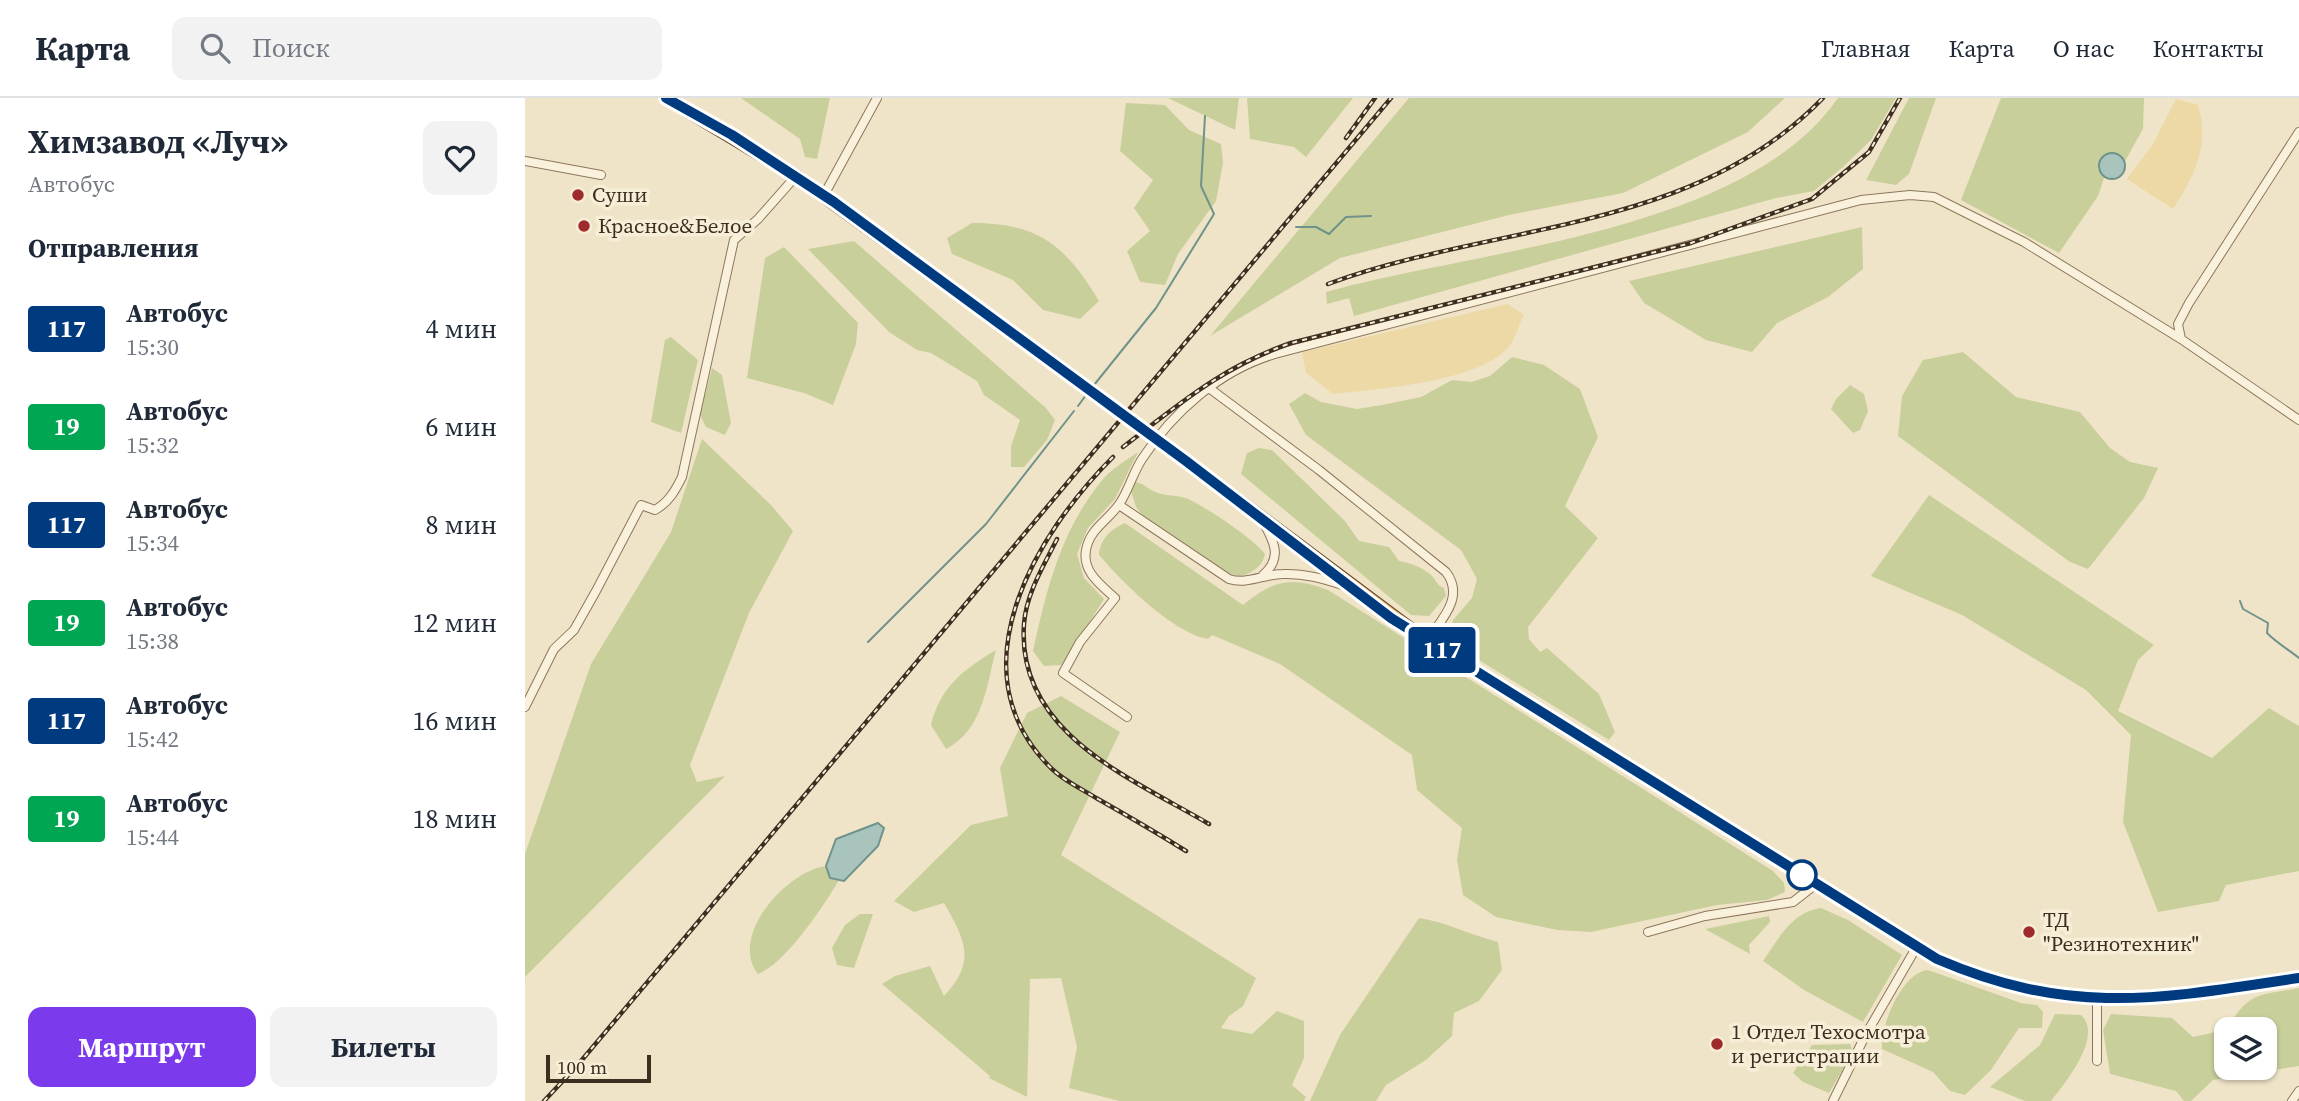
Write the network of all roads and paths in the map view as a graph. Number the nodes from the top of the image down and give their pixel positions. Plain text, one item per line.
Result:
1 (666, 98) edge
2 (877, 98) edge
3 (2299, 132) edge
4 (525, 161) edge
5 (601, 175) dead end
6 (796, 176) junction
7 (824, 195) junction
8 (2181, 339) junction
9 (1209, 388) junction
10 (2299, 420) edge
11 (1119, 505) junction
12 (1259, 517) junction
13 (1260, 577) junction
14 (1353, 589) junction
15 (1427, 641) junction
16 (525, 707) edge
17 (1127, 717) dead end
18 (1816, 884) junction
19 (1648, 932) dead end
20 (1916, 948) junction
21 (2299, 978) edge
22 (2097, 999) junction
23 (2097, 1061) dead end
24 (2299, 1091) edge
25 (1833, 1101) edge
26 (2293, 1101) edge

1 - 6 highway
2 - 7 street
3 - 8 street
4 - 5 street
6 - 7 highway
6 - 16 street
7 - 12 highway, bridge
8 - 9 street
8 - 10 street
9 - 11 street
9 - 15 street
11 - 13 street
11 - 17 street
12 - 13 street
12 - 14 highway
13 - 14 street
14 - 15 highway
15 - 18 highway
18 - 19 street
18 - 20 highway
20 - 22 highway
20 - 25 street
21 - 22 highway
22 - 23 street
24 - 26 street

